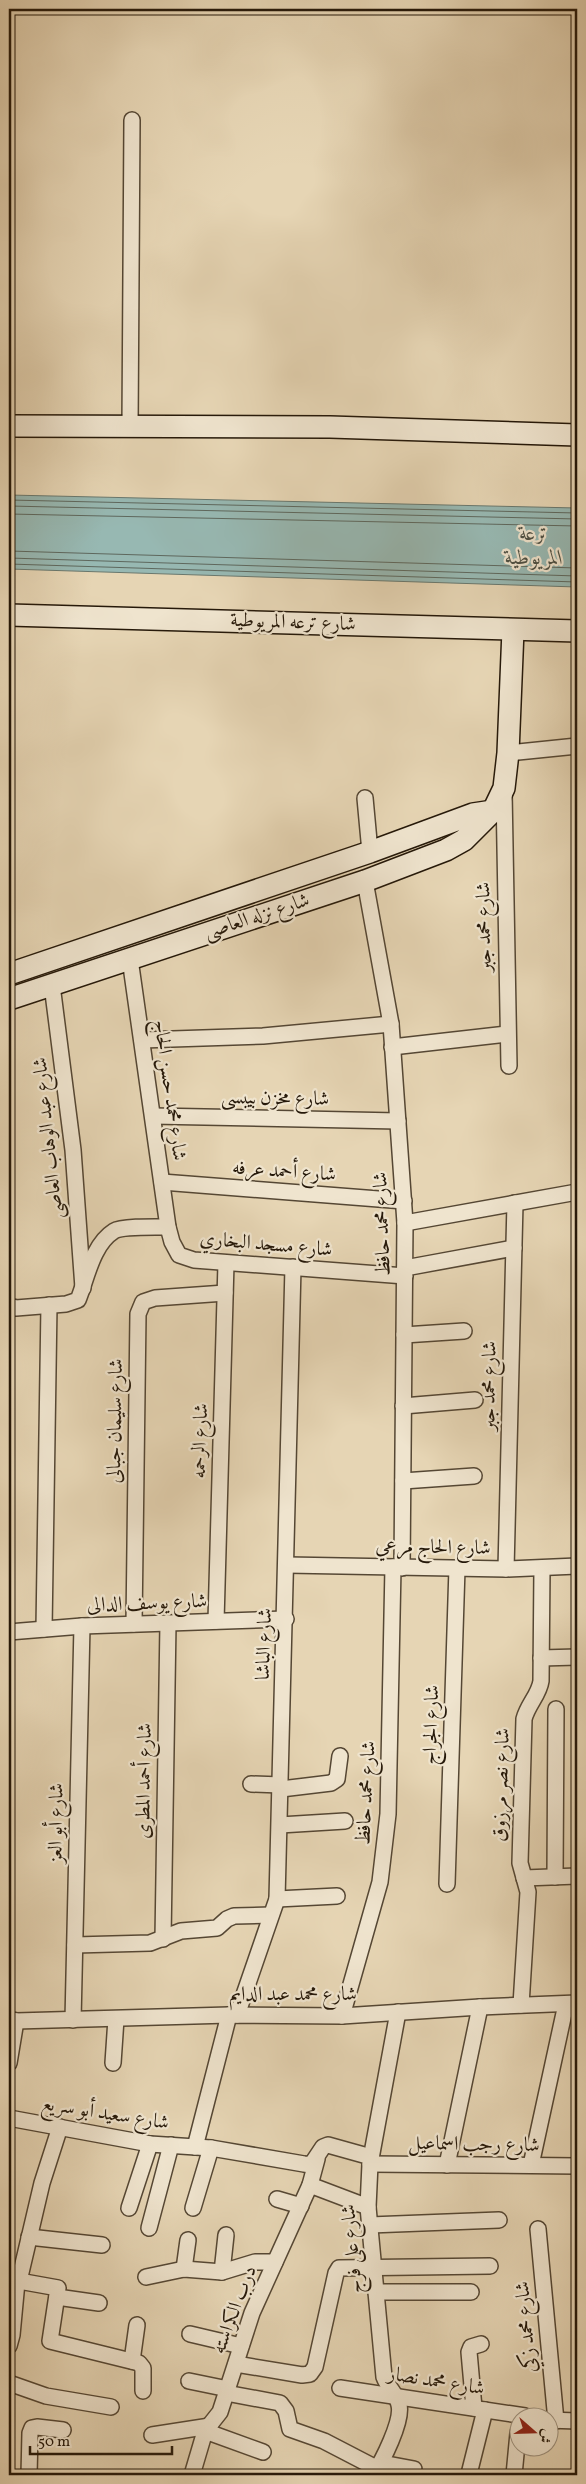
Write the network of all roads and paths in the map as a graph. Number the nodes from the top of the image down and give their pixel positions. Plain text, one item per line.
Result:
1 (132, 120) dead end
2 (9, 426) edge
3 (130, 426) junction
4 (577, 435) edge
5 (9, 615) edge
6 (512, 630) junction
7 (577, 630) edge
8 (577, 746) edge
9 (508, 753) junction
10 (504, 788) junction
11 (365, 798) dead end
12 (493, 812) junction
13 (370, 852) junction
14 (365, 881) junction
15 (264, 888) junction
16 (270, 913) junction
17 (130, 959) junction
18 (9, 974) edge
19 (52, 985) junction
20 (9, 1000) edge
21 (391, 1024) junction
22 (507, 1034) junction
23 (142, 1040) junction
24 (392, 1048) junction
25 (509, 1066) dead end
26 (153, 1116) junction
27 (398, 1121) junction
28 (162, 1182) junction
29 (577, 1192) edge
30 (404, 1201) junction
31 (515, 1203) junction
32 (405, 1223) junction
33 (168, 1226) junction
34 (514, 1248) junction
35 (226, 1262) junction
36 (293, 1267) junction
37 (405, 1272) junction
38 (82, 1288) junction
39 (225, 1293) junction
40 (49, 1305) junction
41 (9, 1306) edge
42 (464, 1330) dead end
43 (404, 1335) junction
44 (475, 1400) dead end
45 (404, 1406) junction
46 (474, 1476) dead end
47 (403, 1481) junction
48 (287, 1565) junction
49 (577, 1566) edge
50 (398, 1567) junction
51 (457, 1568) junction
52 (542, 1568) junction
53 (506, 1569) junction
54 (286, 1619) junction
55 (216, 1621) junction
56 (168, 1623) junction
57 (134, 1624) junction
58 (82, 1626) junction
59 (44, 1629) junction
60 (9, 1632) edge
61 (577, 1656) edge
62 (540, 1658) junction
63 (556, 1709) dead end
64 (340, 1756) dead end
65 (251, 1784) dead end
66 (281, 1787) junction
67 (345, 1821) dead end
68 (280, 1824) junction
69 (577, 1876) edge
70 (555, 1877) junction
71 (524, 1878) junction
72 (447, 1884) dead end
73 (337, 1896) dead end
74 (278, 1899) junction
75 (271, 1915) junction
76 (163, 1939) junction
77 (75, 1945) junction
78 (572, 2004) edge
79 (521, 2005) junction
80 (480, 2006) junction
81 (398, 2012) junction
82 (233, 2015) junction
83 (342, 2016) junction
84 (116, 2019) junction
85 (12, 2020) edge
86 (73, 2020) junction
87 (9, 2062) edge
88 (113, 2063) dead end
89 (9, 2118) edge
90 (60, 2128) junction
91 (150, 2144) junction
92 (171, 2145) junction
93 (195, 2147) junction
94 (211, 2148) junction
95 (317, 2159) junction
96 (371, 2161) junction
97 (447, 2165) junction
98 (531, 2166) junction
99 (577, 2166) edge
100 (310, 2185) junction
101 (277, 2199) dead end
102 (300, 2206) junction
103 (368, 2207) junction
104 (129, 2208) dead end
105 (194, 2208) dead end
106 (499, 2220) dead end
107 (370, 2225) junction
108 (149, 2228) dead end
109 (538, 2229) dead end
110 (226, 2235) dead end
111 (29, 2237) junction
112 (188, 2240) dead end
113 (102, 2245) dead end
114 (275, 2262) junction
115 (374, 2266) junction
116 (490, 2266) dead end
117 (184, 2269) junction
118 (222, 2272) junction
119 (146, 2277) dead end
120 (15, 2282) edge
121 (376, 2292) junction
122 (471, 2292) dead end
123 (58, 2297) junction
124 (99, 2303) dead end
125 (137, 2325) dead end
126 (190, 2334) dead end
127 (481, 2344) dead end
128 (9, 2346) edge
129 (241, 2346) junction
130 (132, 2361) junction
131 (236, 2364) junction
132 (189, 2381) dead end
133 (9, 2382) edge
134 (340, 2388) dead end
135 (143, 2391) dead end
136 (227, 2391) junction
137 (396, 2396) junction
138 (551, 2406) edge
139 (111, 2407) dead end
140 (480, 2409) junction
141 (508, 2414) edge
142 (558, 2420) edge
143 (577, 2421) edge
144 (208, 2428) junction
145 (63, 2430) dead end
146 (152, 2435) dead end
147 (263, 2452) dead end
148 (516, 2456) edge
149 (377, 2469) edge
150 (414, 2469) dead end
151 (469, 2474) dead end
152 (29, 2475) edge
153 (192, 2475) edge
154 (514, 2475) edge

1 - 3 street
2 - 3 street
3 - 4 street
5 - 6 street, شارع ترعه المريوطية
6 - 7 street, شارع ترعه المريوطية
6 - 9 street, شارع نزله العاصى
8 - 9 street
9 - 10 street, شارع نزله العاصى
10 - 12 street, شارع نزله العاصى
10 - 22 street, شارع محمد جبر
11 - 13 street
12 - 13 street, شارع نزله العاصى
12 - 14 street, شارع نزله العاصى
13 - 15 street, شارع نزله العاصى
14 - 16 street, شارع نزله العاصى
14 - 21 street, شارع محمد حافظ
15 - 16 street
15 - 18 street, شارع نزله العاصى
16 - 17 street, شارع نزله العاصى
17 - 19 street, شارع نزله العاصى
17 - 23 street, شارع محمد حسن الحاج
19 - 20 street, شارع نزله العاصى
19 - 38 street, شارع عبد الوهاب العاصى
21 - 23 street
21 - 24 street, شارع محمد حافظ
22 - 24 street
22 - 25 street, شارع محمد جبر
23 - 26 street, شارع محمد حسن الحاج
24 - 27 street, شارع محمد حافظ
26 - 27 street, شارع مخزن بيبسى
26 - 28 street, شارع محمد حسن الحاج
27 - 30 street, شارع محمد حافظ
28 - 30 street, شارع أحمد عرفه
28 - 33 street, شارع محمد حسن الحاج
29 - 31 street
30 - 32 street, شارع محمد حافظ
31 - 32 street
31 - 34 street, شارع محمد جبر
32 - 37 street, شارع محمد حافظ
33 - 35 street, شارع مسجد البخاري
33 - 38 street
34 - 37 street, شارع مسجد البخاري
34 - 53 street, شارع محمد جبر
35 - 36 street, شارع مسجد البخاري
35 - 39 street, شارع الرحمه
36 - 37 street, شارع مسجد البخاري
36 - 48 street, شارع الباشا
37 - 43 street, شارع محمد حافظ
38 - 40 street
39 - 55 street, شارع الرحمه
39 - 57 street, شارع سليمان جبالى
40 - 41 street
40 - 59 street
42 - 43 street
43 - 45 street, شارع محمد حافظ
44 - 45 street
45 - 47 street, شارع محمد حافظ
46 - 47 street
47 - 50 street, شارع محمد حافظ
48 - 50 street, شارع الحاج مرعي
48 - 54 street, شارع الباشا
49 - 52 street, شارع الحاج مرعي
50 - 51 street, شارع الحاج مرعي
50 - 83 street, شارع محمد حافظ
51 - 53 street, شارع الحاج مرعي
51 - 72 street, شارع الجراج
52 - 53 street, شارع الحاج مرعي
52 - 62 street, شارع نصر مرزوق
54 - 55 street, شارع يوسف الدالى
54 - 66 street, شارع الباشا
55 - 56 street, شارع يوسف الدالى
56 - 57 street, شارع يوسف الدالى
56 - 76 street, شارع أحمد المطرى
57 - 58 street, شارع يوسف الدالى
58 - 59 street, شارع يوسف الدالى
58 - 77 street, شارع أبو العز
59 - 60 street, شارع يوسف الدالى
61 - 62 street
62 - 71 street, شارع نصر مرزوق
63 - 70 street
64 - 66 street
65 - 66 street
66 - 68 street, شارع الباشا
67 - 68 street
68 - 74 street, شارع الباشا
69 - 70 street
70 - 71 street
71 - 79 street, شارع نصر مرزوق
73 - 74 street
74 - 75 street, شارع الباشا
75 - 76 street
75 - 82 street, شارع الباشا
76 - 77 street
77 - 86 street, شارع أبو العز
78 - 79 street, شارع محمد عبد الدايم
78 - 98 street
79 - 80 street, شارع محمد عبد الدايم
80 - 81 street, شارع محمد عبد الدايم
80 - 97 street
81 - 83 street, شارع محمد عبد الدايم
81 - 96 street, شارع على فرج
82 - 83 street, شارع محمد عبد الدايم
82 - 84 street, شارع محمد عبد الدايم
82 - 93 street, شارع الباشا
84 - 86 street, شارع محمد عبد الدايم
84 - 88 street
85 - 86 street, شارع محمد عبد الدايم
85 - 87 street
89 - 90 street, شارع سعيد أبو سريع
90 - 91 street, شارع سعيد أبو سريع
90 - 111 street
91 - 92 street, شارع سعيد أبو سريع
91 - 104 street
92 - 93 street, شارع سعيد أبو سريع
92 - 108 street
93 - 94 street, شارع سعيد أبو سريع
94 - 95 street, شارع سعيد أبو سريع
94 - 105 street
95 - 96 street, شارع رجب اسماعيل
95 - 100 street, درب الكراسته
96 - 97 street, شارع رجب اسماعيل
96 - 103 street, شارع على فرج
97 - 98 street, شارع رجب اسماعيل
98 - 99 street, شارع رجب اسماعيل
100 - 102 street, درب الكراسته
100 - 103 street
101 - 102 street
102 - 114 street, درب الكراسته
103 - 107 street, شارع على فرج
106 - 107 street
107 - 115 street, شارع على فرج
109 - 138 street, شارع محمد زكي
110 - 118 street
111 - 113 street
111 - 120 street
112 - 117 street
114 - 118 street
114 - 129 street, درب الكراسته
115 - 116 street
115 - 121 street, شارع على فرج
115 - 131 street
117 - 118 street
117 - 119 street
120 - 123 street
120 - 128 street
121 - 122 street
121 - 137 street, شارع على فرج
123 - 124 street
123 - 130 street
125 - 130 street
126 - 129 street
127 - 140 street
129 - 131 street, درب الكراسته
130 - 135 street
131 - 136 street, درب الكراسته
132 - 136 street
133 - 139 street
134 - 137 street, شارع محمد نصار
136 - 144 street, درب الكراسته
136 - 149 street
137 - 140 street, شارع محمد نصار
137 - 149 street, شارع على فرج
140 - 141 street, شارع محمد نصار
140 - 151 street
142 - 143 street
144 - 146 street
144 - 147 street
144 - 153 street, درب الكراسته
145 - 152 street
148 - 154 street
149 - 150 street

